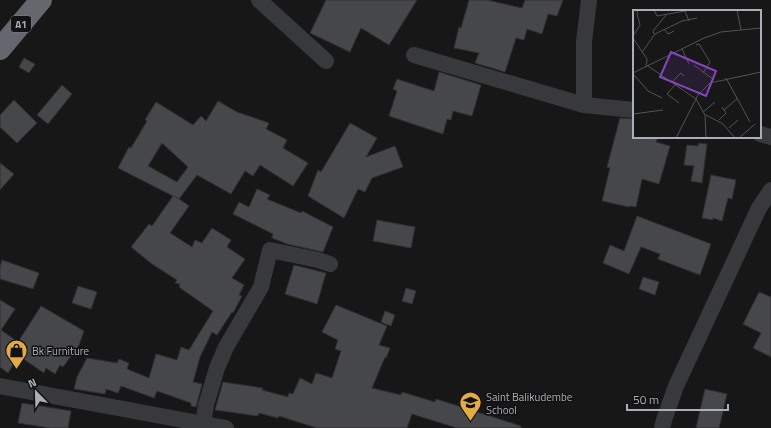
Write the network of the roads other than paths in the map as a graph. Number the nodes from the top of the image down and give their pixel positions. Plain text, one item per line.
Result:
1 (41, 0) edge
2 (259, 0) edge
3 (589, 0) edge
4 (0, 49) edge
5 (414, 55) dead end
6 (326, 61) dead end
7 (584, 105) junction
8 (633, 110) edge
9 (761, 134) edge
10 (771, 137) edge
11 (771, 190) edge
12 (330, 264) dead end
13 (0, 386) edge
14 (203, 424) junction
15 (226, 428) edge
16 (662, 428) edge

1 - 4 highway, A1
2 - 6 street
3 - 7 street
5 - 7 street
7 - 8 street
9 - 10 street
11 - 16 street
12 - 14 street
13 - 14 street
14 - 15 street

